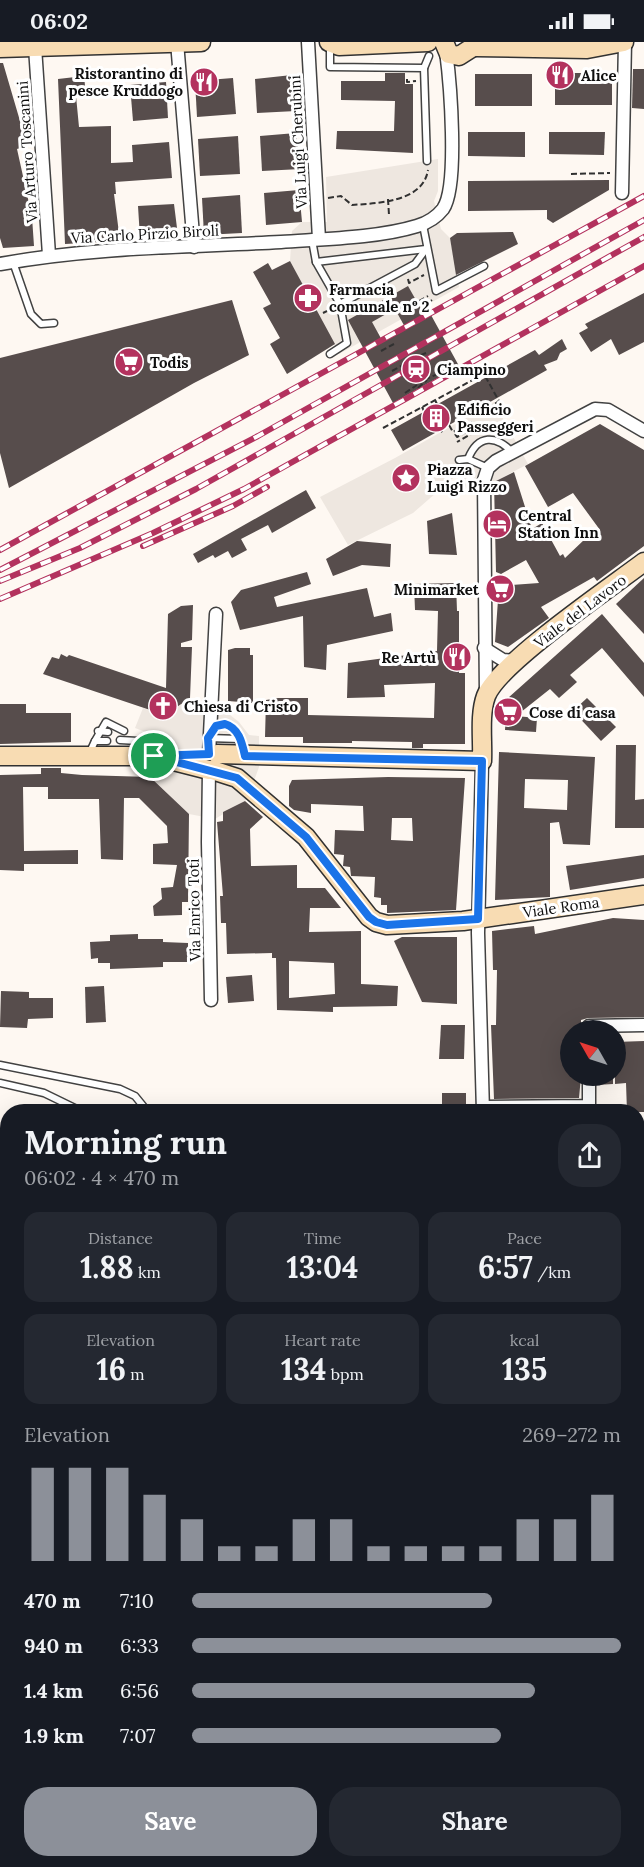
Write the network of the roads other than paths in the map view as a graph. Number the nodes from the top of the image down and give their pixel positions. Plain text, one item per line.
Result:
1 (0, 42) edge
2 (177, 42) edge
3 (201, 42) edge
4 (308, 42) edge
5 (330, 42) edge
6 (625, 42) edge
7 (388, 43) edge
8 (34, 47) junction
9 (437, 47) edge
10 (0, 48) edge
11 (474, 48) edge
12 (424, 68) junction
13 (450, 80) junction
14 (427, 161) road end
15 (622, 193) dead end
16 (423, 224) junction
17 (315, 240) junction
18 (194, 247) junction
19 (426, 249) junction
20 (50, 255) junction
21 (316, 262) junction
22 (6, 263) edge
23 (484, 266) dead end
24 (340, 304) junction
25 (54, 323) dead end
26 (330, 354) dead end
27 (644, 431) edge
28 (512, 452) junction
29 (468, 459) junction
30 (459, 460) dead end
31 (488, 468) junction
32 (644, 562) edge
33 (216, 614) dead end
34 (484, 648) junction
35 (516, 661) junction
36 (486, 696) junction
37 (98, 731) junction
38 (121, 731) dead end
39 (108, 732) dead end
40 (120, 740) dead end
41 (107, 741) dead end
42 (142, 747) junction
43 (92, 748) junction
44 (243, 750) junction
45 (0, 756) edge
46 (211, 757) junction
47 (482, 761) junction
48 (237, 778) junction
49 (644, 895) edge
50 (478, 919) junction
51 (212, 1000) dead end
52 (626, 1025) edge
53 (644, 1025) edge
54 (0, 1065) edge
55 (0, 1083) edge
56 (589, 1086) edge
57 (67, 1104) edge
58 (142, 1104) edge
59 (483, 1104) edge
60 (589, 1104) edge

1 - 10 lane
2 - 3 street
2 - 8 street
2 - 18 street
4 - 17 street, Via Luigi Cherubini
5 - 7 street
5 - 12 lane
6 - 11 street
6 - 15 street
7 - 9 street
8 - 10 street
8 - 20 street, Via Arturo Toscanini
9 - 11 street
9 - 12 lane
9 - 13 street
11 - 13 street
12 - 14 lane
13 - 16 street
16 - 17 street, Via Carlo Pirzio Biroli
16 - 19 lane
17 - 18 street, Via Carlo Pirzio Biroli
17 - 21 lane
18 - 20 street, Via Carlo Pirzio Biroli
19 - 21 lane
19 - 23 lane
19 - 24 lane
20 - 22 street, Via Carlo Pirzio Biroli
21 - 24 lane
22 - 25 lane
24 - 26 lane
27 - 28 street
28 - 29 lane
28 - 31 street
29 - 30 lane
29 - 31 lane
31 - 34 street
32 - 35 street, Viale del Lavoro
33 - 46 street, Via Enrico Toti
34 - 35 street
34 - 36 street
35 - 36 street, Viale del Lavoro
36 - 47 street
37 - 38 lane
37 - 39 lane
37 - 43 lane
40 - 42 lane
41 - 43 lane
42 - 43 street
42 - 46 street
43 - 45 street
44 - 46 street
44 - 46 lane
44 - 47 street
44 - 48 street
46 - 48 street
46 - 51 street, Via Enrico Toti
47 - 50 street
48 - 50 street, Viale Roma
49 - 50 street, Viale Roma
50 - 59 street
52 - 53 street
54 - 58 lane
55 - 57 lane
56 - 60 street

